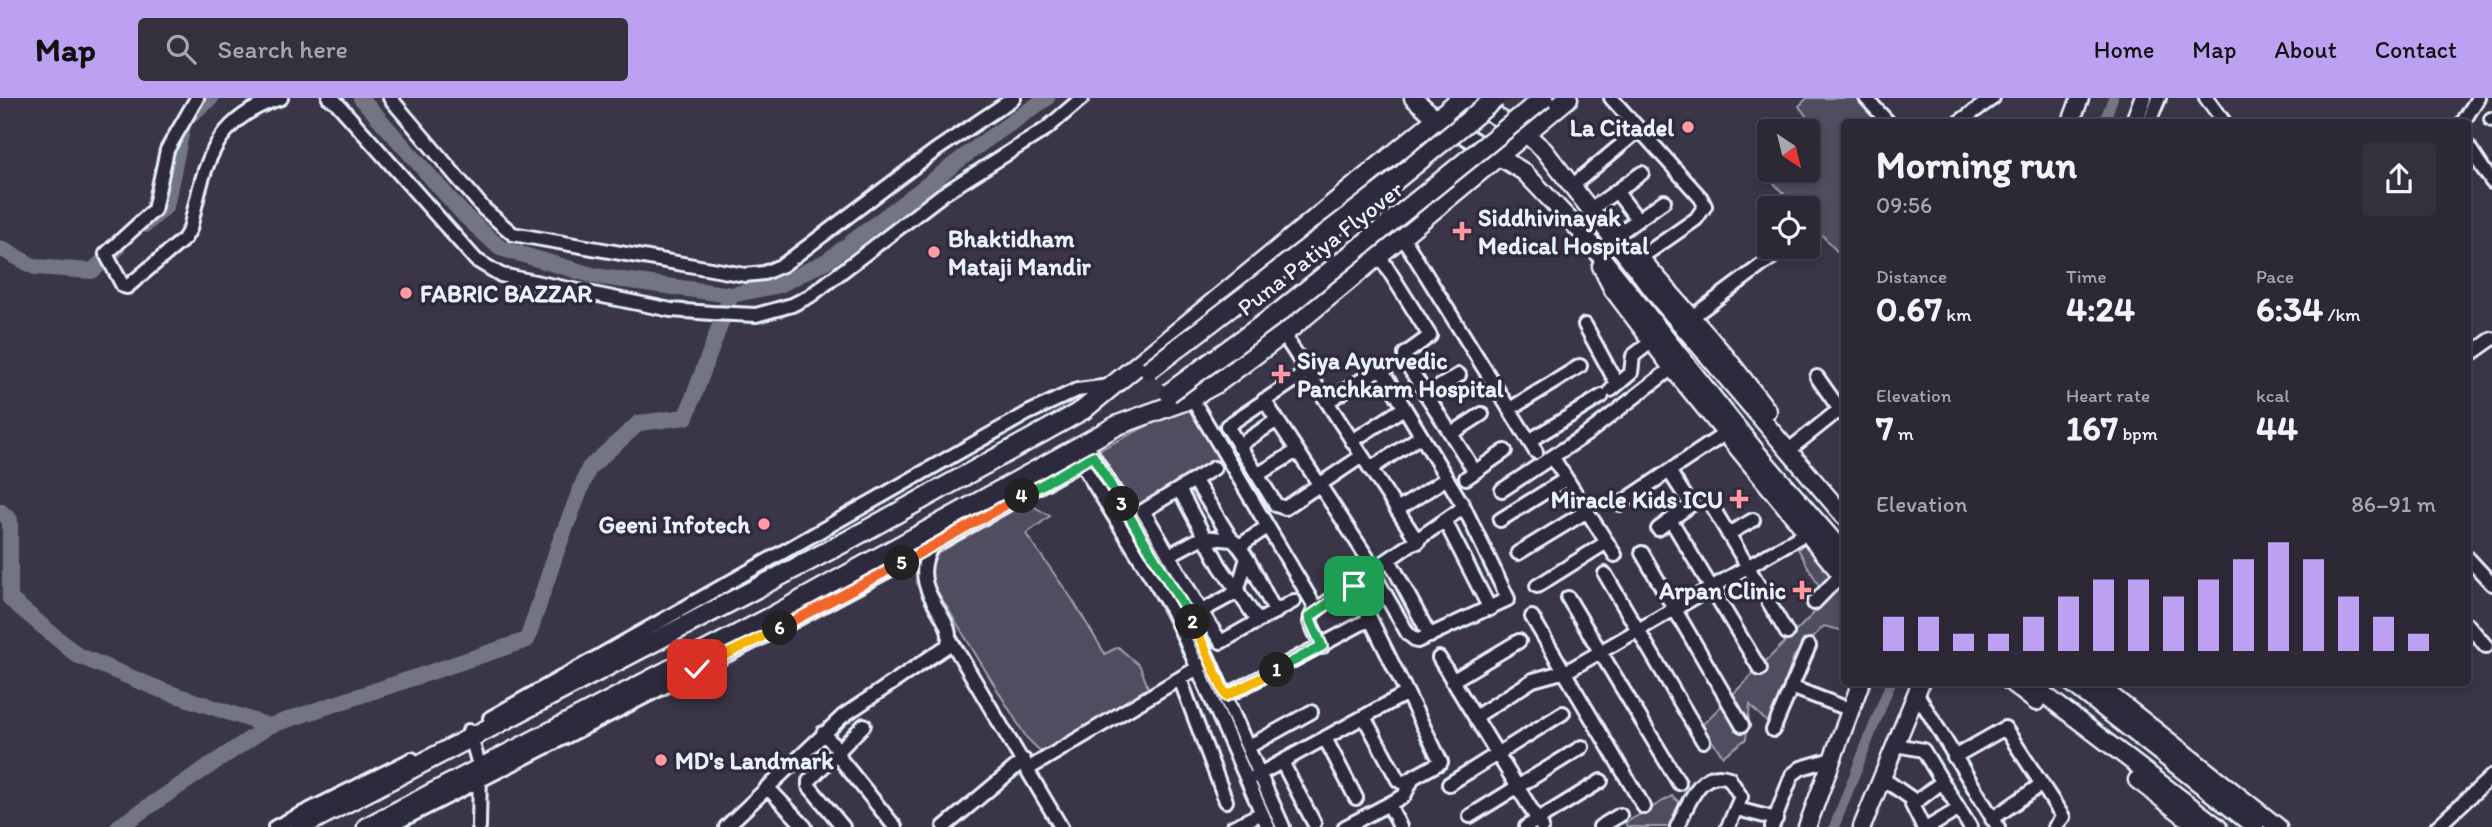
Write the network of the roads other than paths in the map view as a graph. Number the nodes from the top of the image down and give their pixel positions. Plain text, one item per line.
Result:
1 (197, 98) edge
2 (281, 98) edge
3 (329, 98) edge
4 (390, 98) edge
5 (1014, 98) edge
6 (1082, 98) edge
7 (1413, 98) edge
8 (1464, 98) edge
9 (1496, 98) edge
10 (1544, 98) edge
11 (1567, 98) edge
12 (1611, 98) edge
13 (1867, 98) edge
14 (1993, 98) edge
15 (2080, 98) edge
16 (2143, 98) edge
17 (2159, 98) edge
18 (2206, 98) edge
19 (2478, 98) edge
20 (1436, 118) junction
21 (1885, 119) edge
22 (1963, 119) edge
23 (2072, 119) edge
24 (2135, 119) edge
25 (2149, 119) edge
26 (2222, 119) edge
27 (2465, 119) edge
28 (1639, 130) junction
29 (1526, 134) junction
30 (2471, 150) edge
31 (1500, 155) junction
32 (1642, 173) dead end
33 (2492, 182) edge
34 (1572, 186) junction
35 (1616, 191) junction
36 (1664, 201) dead end
37 (1590, 210) junction
38 (1637, 220) junction
39 (1609, 231) junction
40 (1584, 235) junction
41 (1402, 236) junction
42 (1379, 255) junction
43 (1640, 258) junction
44 (1770, 259) edge
45 (1692, 317) junction
46 (1585, 325) dead end
47 (1283, 334) junction
48 (2492, 339) edge
49 (1651, 341) junction
50 (2471, 354) edge
51 (1580, 366) dead end
52 (1672, 368) junction
53 (1307, 372) junction
54 (1459, 375) dead end
55 (1817, 377) dead end
56 (1110, 386) junction
57 (1610, 390) junction
58 (1426, 395) junction
59 (1191, 397) junction
60 (1264, 400) junction
61 (1326, 402) junction
62 (1841, 407) edge
63 (1404, 408) junction
64 (1510, 409) junction
65 (1083, 410) junction
66 (1841, 411) edge
67 (1482, 414) dead end
68 (1277, 420) junction
69 (1118, 425) junction
70 (1726, 433) junction
71 (1451, 434) junction
72 (1421, 436) junction
73 (1352, 441) junction
74 (1795, 445) junction
75 (1238, 446) junction
76 (1297, 451) junction
77 (1505, 451) dead end
78 (1083, 453) junction
79 (1362, 456) junction
80 (1553, 458) junction
81 (1214, 468) dead end
82 (1370, 468) junction
83 (1669, 471) junction
84 (1257, 475) junction
85 (1447, 478) junction
86 (1566, 479) junction
87 (1195, 481) junction
88 (1319, 485) junction
89 (1179, 489) junction
90 (1502, 490) dead end
91 (1841, 500) edge
92 (1710, 503) dead end
93 (1620, 504) dead end
94 (1464, 507) junction
95 (1397, 510) junction
96 (1587, 511) junction
97 (1841, 512) edge
98 (967, 518) junction
99 (1500, 520) dead end
100 (1753, 520) dead end
101 (1445, 522) junction
102 (1267, 527) junction
103 (1675, 527) dead end
104 (1658, 529) dead end
105 (1807, 533) junction
106 (1728, 534) junction
107 (1203, 537) junction
108 (1418, 541) junction
109 (1236, 542) junction
110 (1607, 542) junction
111 (930, 548) junction
112 (1841, 550) edge
113 (1518, 553) dead end
114 (1642, 553) dead end
115 (1171, 554) junction
116 (1615, 555) dead end
117 (1247, 558) junction
118 (1390, 561) junction
119 (2471, 561) edge
120 (1748, 567) junction
121 (1375, 572) junction
122 (1605, 574) dead end
123 (1841, 575) edge
124 (1841, 579) edge
125 (2492, 584) edge
126 (1354, 586) junction
127 (1537, 586) dead end
128 (1712, 588) junction
129 (1237, 592) junction
130 (1568, 598) dead end
131 (1294, 601) dead end
132 (1814, 603) dead end
133 (1490, 609) junction
134 (1675, 609) junction
135 (1317, 610) junction
136 (1276, 611) junction
137 (1200, 612) junction
138 (1532, 617) dead end
139 (1370, 619) junction
140 (777, 621) junction
141 (1258, 621) junction
142 (2471, 628) edge
143 (1638, 630) junction
144 (1787, 633) dead end
145 (1430, 636) junction
146 (950, 639) junction
147 (1519, 641) dead end
148 (1322, 646) junction
149 (1809, 646) dead end
150 (2486, 646) dead end
151 (1601, 652) junction
152 (1439, 658) dead end
153 (1210, 660) junction
154 (1198, 667) junction
155 (590, 669) junction
156 (1760, 669) dead end
157 (1564, 671) junction
158 (1180, 679) junction
159 (1452, 681) junction
160 (1860, 686) edge
161 (1921, 686) edge
162 (2015, 686) edge
163 (2033, 686) edge
164 (2075, 686) edge
165 (2099, 686) edge
166 (1791, 687) junction
167 (1407, 693) junction
168 (623, 694) junction
169 (646, 695) junction
170 (1226, 696) junction
171 (1851, 710) junction
172 (1311, 712) dead end
173 (1563, 713) dead end
174 (1364, 717) junction
175 (1475, 717) junction
176 (864, 725) dead end
177 (1742, 725) dead end
178 (1773, 730) dead end
179 (824, 733) junction
180 (470, 734) junction
181 (1325, 738) junction
182 (1703, 741) dead end
183 (813, 744) junction
184 (1896, 746) junction
185 (1248, 747) junction
186 (1582, 747) dead end
187 (1497, 754) junction
188 (835, 756) junction
189 (1954, 757) junction
190 (1832, 759) junction
191 (1282, 762) junction
192 (1026, 765) junction
193 (481, 773) junction
194 (1259, 774) junction
195 (2492, 776) edge
196 (1882, 778) junction
197 (1247, 780) junction
198 (1412, 780) junction
199 (1601, 780) dead end
200 (1942, 782) junction
201 (1679, 783) dead end
202 (1449, 784) dead end
203 (2042, 784) junction
204 (767, 787) junction
205 (1517, 787) junction
206 (1356, 798) dead end
207 (1227, 801) dead end
208 (1915, 801) junction
209 (1389, 804) junction
210 (1644, 807) dead end
211 (1959, 808) junction
212 (1737, 809) junction
213 (1262, 813) junction
214 (1620, 815) dead end
215 (1470, 816) dead end
216 (2198, 819) edge
217 (1992, 821) edge
218 (1314, 822) dead end
219 (1774, 823) edge
220 (1535, 825) edge
221 (275, 827) edge
222 (300, 827) edge
223 (367, 827) edge
224 (387, 827) edge
225 (479, 827) edge
226 (726, 827) edge
227 (805, 827) edge
228 (842, 827) edge
229 (895, 827) edge
230 (944, 827) edge
231 (1061, 827) edge
232 (1233, 827) edge
233 (1268, 827) edge
234 (1283, 827) edge
235 (1345, 827) edge
236 (1400, 827) edge
237 (1601, 827) edge
238 (1677, 827) edge
239 (1728, 827) edge
240 (1807, 827) edge
241 (1862, 827) edge
242 (1923, 827) edge
243 (1929, 827) edge
244 (1970, 827) edge
245 (2055, 827) edge
246 (2218, 827) edge
247 (2255, 827) edge
248 (2278, 827) edge
249 (2437, 827) edge

1 - 2 street
3 - 6 street
4 - 5 street
7 - 20 main road
8 - 20 highway
8 - 29 main road
9 - 65 highway, Puna Patiya Flyover, bridge
10 - 69 highway, Puna Patiya Flyover, bridge
11 - 29 highway
12 - 28 street
13 - 21 street
14 - 22 street
15 - 23 main road
16 - 24 main road
17 - 25 street
18 - 26 street
19 - 27 street
20 - 31 main road
20 - 56 highway
28 - 34 street
28 - 43 street
29 - 31 highway
29 - 34 main road
30 - 33 street
31 - 40 main road
31 - 41 highway
32 - 35 street
34 - 37 main road
35 - 37 street
35 - 38 street
36 - 38 street
37 - 39 main road
38 - 39 street
39 - 43 main road
39 - 97 main road
40 - 49 main road
40 - 112 main road
41 - 42 highway
41 - 64 street
42 - 47 highway
42 - 58 street
43 - 45 main road
44 - 45 street
45 - 74 main road
46 - 57 street
47 - 53 street
47 - 59 highway
48 - 50 street
49 - 52 main road
49 - 57 street
51 - 64 street
52 - 70 main road
52 - 80 street
53 - 60 street
53 - 61 street
54 - 58 street
55 - 62 street
56 - 65 highway
56 - 155 street
57 - 64 street
58 - 71 street
59 - 69 highway
59 - 102 street
60 - 68 street
60 - 75 street
61 - 63 street
61 - 73 street
63 - 72 street
63 - 73 street
65 - 155 highway
66 - 74 street
67 - 71 street
68 - 75 street
68 - 76 street
69 - 78 highway
70 - 83 street
70 - 105 main road
71 - 77 street
72 - 82 street
72 - 85 street
73 - 79 street
74 - 91 main road
75 - 84 street
76 - 84 street
76 - 88 street
78 - 98 highway
78 - 153 street
78 - 154 street
79 - 82 street
79 - 88 street
80 - 86 street
80 - 90 street
81 - 87 street
82 - 95 street
83 - 93 street
83 - 104 street
84 - 88 street
85 - 94 street
85 - 95 street
86 - 96 street
86 - 99 street
87 - 89 street
87 - 109 street
88 - 121 street
89 - 107 street
89 - 115 street
92 - 106 street
94 - 101 street
94 - 133 street
95 - 108 street
96 - 110 street
96 - 113 street
98 - 111 street
98 - 140 highway
100 - 106 street
101 - 108 street
101 - 133 street
102 - 109 street
102 - 135 street
103 - 128 street
105 - 120 street
105 - 123 main road
106 - 120 street
107 - 109 street
107 - 115 street
107 - 129 street
108 - 118 street
109 - 117 street
110 - 116 street
110 - 127 street
111 - 140 street
111 - 146 street
114 - 134 street
115 - 137 street
117 - 129 street
117 - 136 street
118 - 121 street
118 - 145 street
119 - 125 street
120 - 128 street
120 - 144 street
121 - 126 street
121 - 145 street
122 - 143 street
124 - 132 street
126 - 135 street
126 - 139 street
128 - 134 street
128 - 156 street
129 - 137 street
129 - 141 street
130 - 151 street
131 - 136 street
133 - 145 street
134 - 143 street
134 - 177 street
135 - 148 street
136 - 141 street
137 - 141 street
138 - 157 street
139 - 148 street
139 - 167 street
140 - 168 highway
140 - 169 street
142 - 150 street
143 - 151 street
143 - 182 street
146 - 179 street
146 - 192 street
147 - 159 street
148 - 170 street
149 - 166 street
151 - 157 street
151 - 201 street
152 - 159 street
153 - 154 street
153 - 170 street
154 - 158 street
154 - 197 street
155 - 180 highway
157 - 175 street
157 - 210 street
158 - 192 street
158 - 207 street
159 - 175 street
160 - 171 main road
161 - 184 main road
161 - 189 street
162 - 216 main road
163 - 216 main road
164 - 247 main road
165 - 248 main road
166 - 171 street
166 - 178 street
167 - 174 street
167 - 198 street
168 - 169 highway
168 - 193 highway
169 - 193 street
170 - 185 street
171 - 190 main road
172 - 185 street
173 - 187 street
174 - 181 street
174 - 198 street
175 - 187 street
176 - 188 street
179 - 183 street
179 - 188 street
180 - 193 street
180 - 221 street
180 - 222 highway
181 - 191 street
181 - 206 street
183 - 188 street
183 - 204 street
184 - 196 main road
184 - 200 street
185 - 194 street
186 - 205 street
187 - 202 street
187 - 205 street
188 - 228 street
188 - 229 street
189 - 203 street
189 - 217 street
190 - 219 street
190 - 240 main road
191 - 194 street
191 - 218 street
192 - 230 street
192 - 231 street
193 - 223 highway
193 - 224 street
193 - 225 street
194 - 197 street
194 - 234 street
195 - 249 street
196 - 208 street
196 - 241 main road
197 - 213 street
198 - 209 street
199 - 220 street
200 - 208 street
200 - 211 street
203 - 217 street
203 - 245 street
204 - 226 street
204 - 227 street
205 - 215 street
205 - 220 street
208 - 242 street
209 - 235 street
209 - 236 street
211 - 243 street
211 - 244 street
212 - 219 street
212 - 238 street
212 - 239 street
213 - 232 street
213 - 233 street
214 - 237 street
216 - 246 main road

